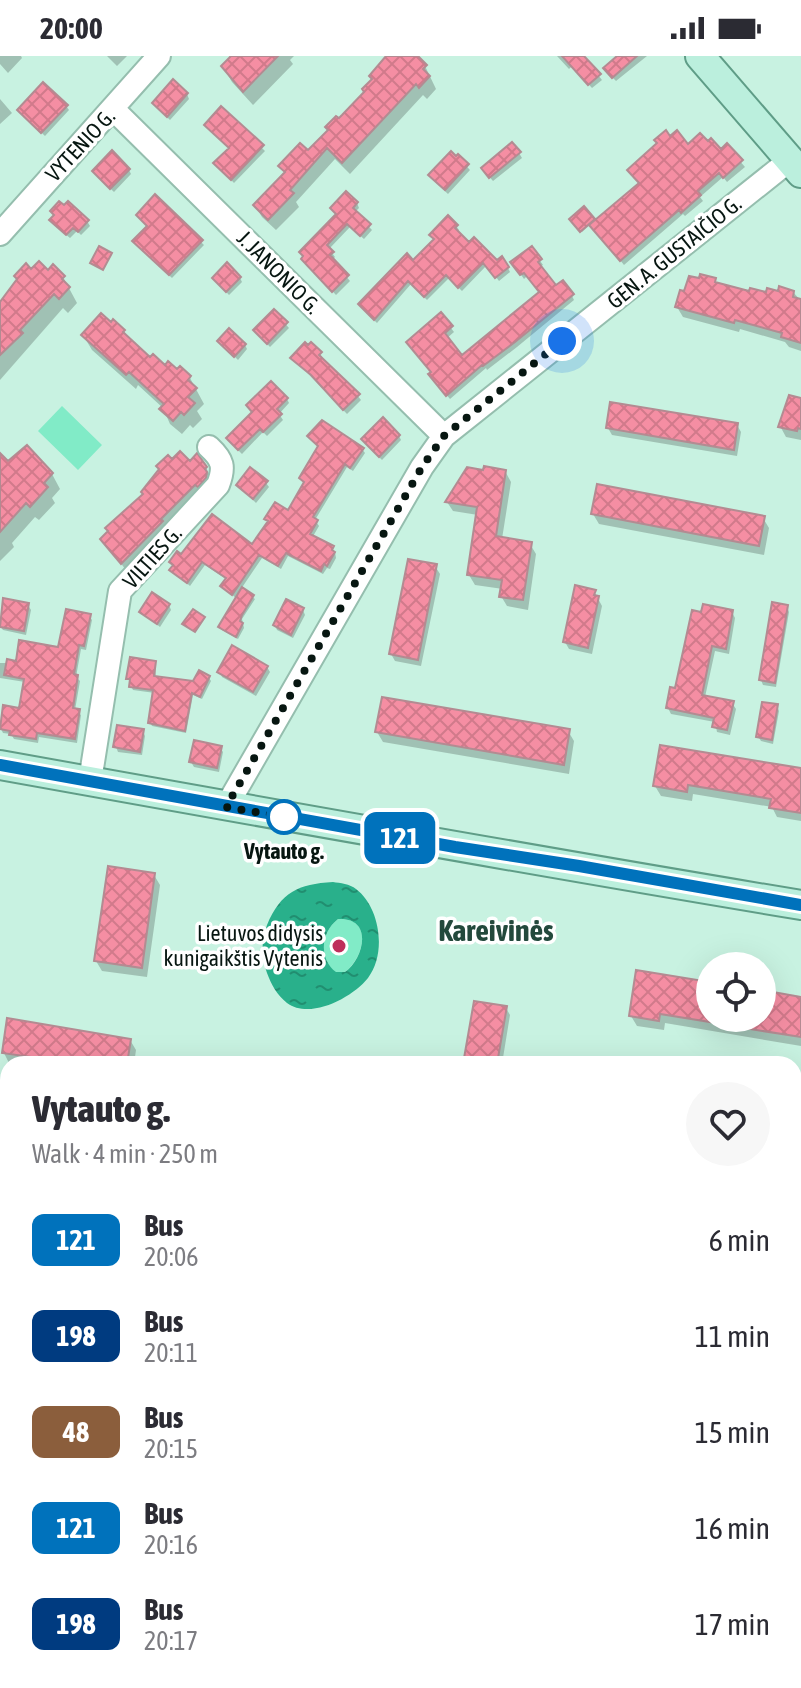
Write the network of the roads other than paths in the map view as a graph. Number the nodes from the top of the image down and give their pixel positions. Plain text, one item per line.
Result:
1 (159, 56) edge
2 (700, 56) edge
3 (113, 109) junction
4 (795, 166) edge
5 (0, 234) edge
6 (444, 436) junction
7 (209, 447) dead end
8 (0, 765) edge
9 (90, 781) junction
10 (226, 807) junction
11 (801, 905) edge

1 - 3 street, VYTENIO G.
2 - 4 main road
3 - 5 street, VYTENIO G.
3 - 6 street, J. JANONIO G.
4 - 6 street, GEN. A. GUSTAIČIO G.
6 - 10 street, GEN. A. GUSTAIČIO G.
7 - 9 street, VILTIES G.
8 - 9 main road
9 - 10 main road
10 - 11 main road

